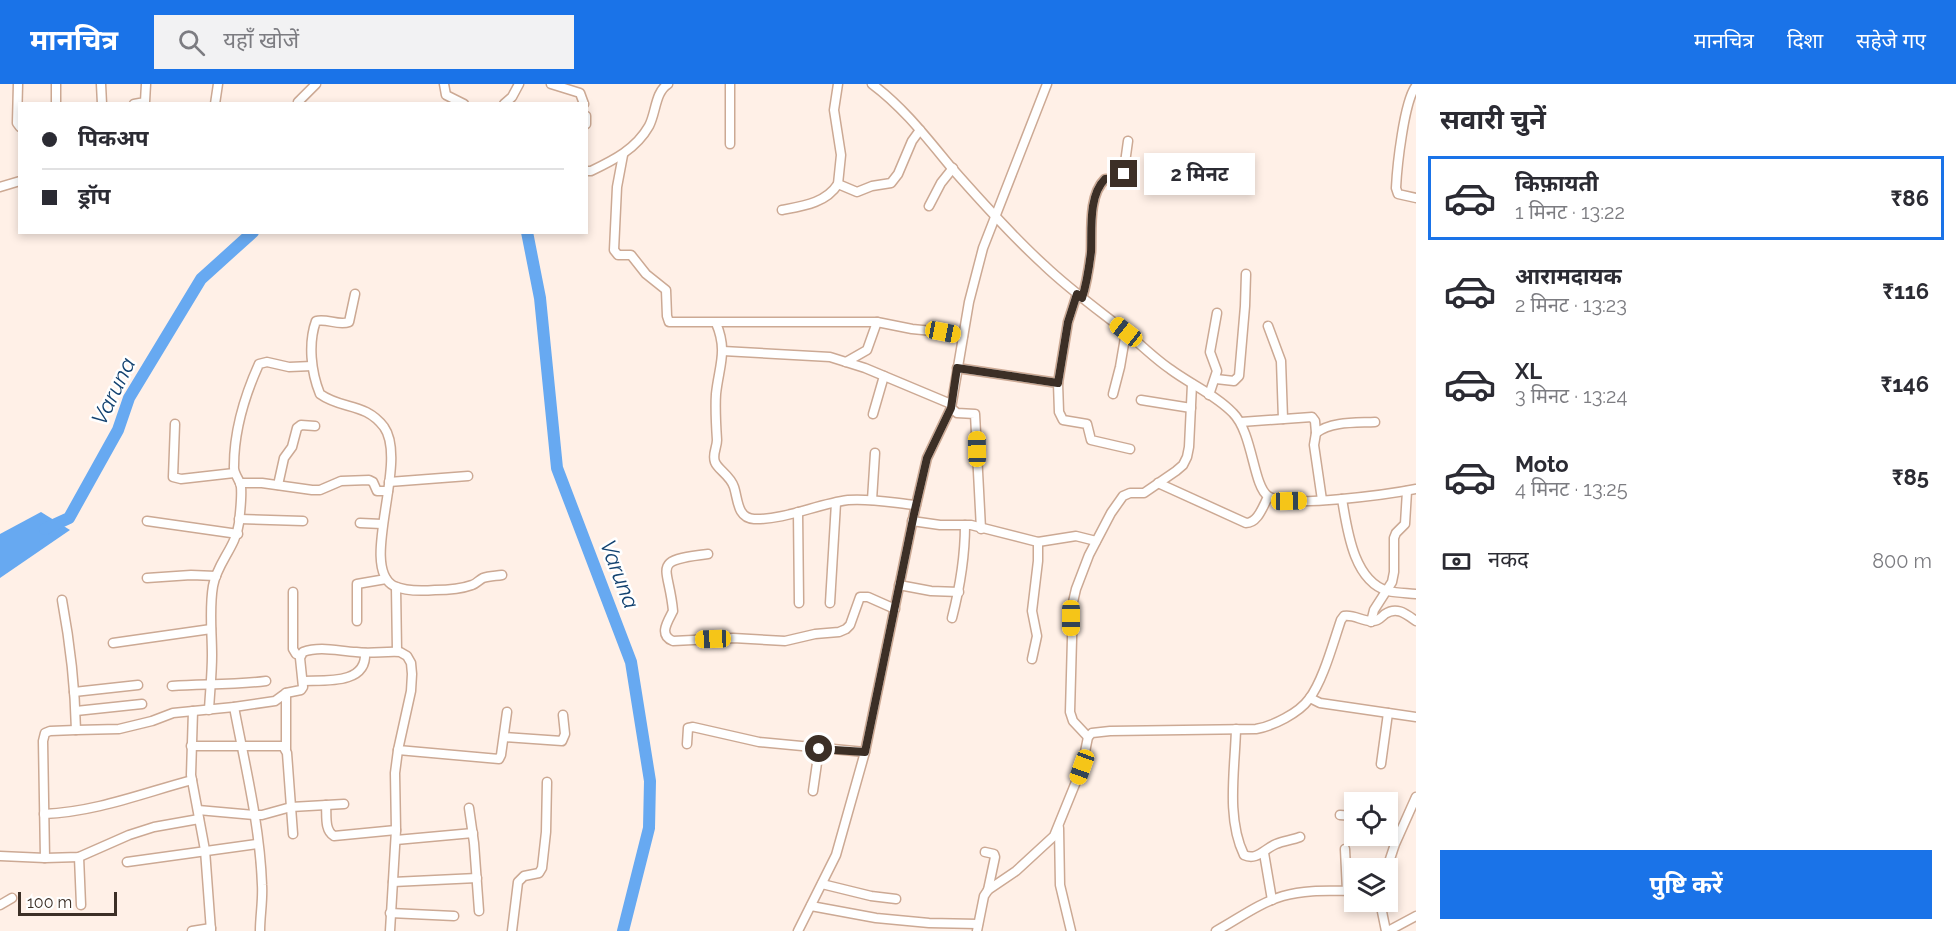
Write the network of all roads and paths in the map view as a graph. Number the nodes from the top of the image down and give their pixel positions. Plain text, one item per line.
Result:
1 (18, 84) edge
2 (56, 84) edge
3 (101, 84) edge
4 (146, 84) edge
5 (218, 84) edge
6 (316, 84) edge
7 (444, 84) edge
8 (519, 84) edge
9 (552, 84) edge
10 (654, 84) edge
11 (730, 84) edge
12 (838, 84) edge
13 (872, 84) edge
14 (1047, 84) edge
15 (666, 85) edge
16 (1416, 86) edge
17 (56, 102) edge
18 (102, 102) edge
19 (146, 102) edge
20 (214, 102) edge
21 (298, 102) dead end
22 (460, 102) edge
23 (506, 102) edge
24 (583, 102) edge
25 (18, 124) edge
26 (920, 130) junction
27 (1128, 141) dead end
28 (730, 144) dead end
29 (623, 154) junction
30 (953, 168) junction
31 (588, 171) edge
32 (18, 182) edge
33 (838, 184) junction
34 (0, 187) edge
35 (1416, 198) edge
36 (929, 206) dead end
37 (782, 210) dead end
38 (996, 216) junction
39 (1246, 274) dead end
40 (355, 294) dead end
41 (1080, 296) junction
42 (1217, 313) dead end
43 (877, 322) junction
44 (716, 323) junction
45 (1268, 326) dead end
46 (1126, 332) junction
47 (963, 336) junction
48 (723, 351) junction
49 (846, 362) junction
50 (312, 366) junction
51 (957, 368) junction
52 (884, 376) junction
53 (1216, 379) junction
54 (1058, 383) junction
55 (1191, 384) junction
56 (1113, 394) dead end
57 (1209, 395) junction
58 (1141, 400) dead end
59 (951, 406) junction
60 (1191, 408) junction
61 (873, 414) dead end
62 (1283, 419) junction
63 (1241, 422) junction
64 (1375, 422) dead end
65 (175, 424) dead end
66 (315, 426) dead end
67 (1316, 433) junction
68 (1130, 449) dead end
69 (874, 453) dead end
70 (234, 473) junction
71 (468, 476) dead end
72 (240, 483) junction
73 (1158, 483) junction
74 (278, 485) junction
75 (389, 486) junction
76 (1411, 490) edge
77 (1268, 496) junction
78 (1342, 499) junction
79 (872, 500) junction
80 (1322, 500) junction
81 (837, 503) junction
82 (916, 505) junction
83 (798, 512) junction
84 (239, 519) junction
85 (147, 521) dead end
86 (303, 521) dead end
87 (912, 521) junction
88 (360, 523) dead end
89 (382, 524) junction
90 (965, 525) junction
91 (981, 529) junction
92 (238, 534) junction
93 (1096, 541) junction
94 (1038, 542) junction
95 (708, 554) dead end
96 (502, 575) dead end
97 (216, 576) junction
98 (147, 578) dead end
99 (386, 579) junction
100 (899, 585) junction
101 (396, 587) junction
102 (1386, 590) junction
103 (293, 591) dead end
104 (959, 592) junction
105 (1416, 594) edge
106 (62, 600) dead end
107 (800, 603) dead end
108 (830, 603) dead end
109 (894, 609) junction
110 (952, 618) dead end
111 (357, 621) dead end
112 (1416, 621) edge
113 (1371, 622) junction
114 (211, 629) junction
115 (113, 643) dead end
116 (397, 651) junction
117 (365, 653) junction
118 (300, 655) junction
119 (1032, 659) dead end
120 (266, 681) dead end
121 (303, 681) junction
122 (211, 684) junction
123 (138, 685) dead end
124 (172, 686) dead end
125 (74, 693) junction
126 (286, 693) junction
127 (1311, 698) junction
128 (142, 704) dead end
129 (234, 707) junction
130 (209, 710) junction
131 (76, 711) junction
132 (193, 711) junction
133 (507, 712) dead end
134 (1388, 713) junction
135 (562, 715) dead end
136 (1416, 717) edge
137 (1236, 729) junction
138 (76, 730) junction
139 (504, 737) junction
140 (1088, 737) junction
141 (687, 744) dead end
142 (241, 745) junction
143 (191, 746) junction
144 (286, 749) junction
145 (819, 749) junction
146 (398, 750) junction
147 (865, 752) junction
148 (1382, 764) dead end
149 (192, 780) junction
150 (547, 782) dead end
151 (813, 791) dead end
152 (1415, 801) edge
153 (344, 804) dead end
154 (326, 805) junction
155 (291, 807) junction
156 (469, 808) dead end
157 (44, 814) junction
158 (198, 814) junction
159 (254, 815) junction
160 (1340, 815) dead end
161 (1344, 815) edge
162 (1059, 826) junction
163 (396, 830) junction
164 (472, 833) junction
165 (293, 834) dead end
166 (1398, 836) edge
167 (1300, 837) dead end
168 (396, 840) junction
169 (257, 844) junction
170 (1345, 849) dead end
171 (205, 850) junction
172 (985, 852) dead end
173 (1264, 853) junction
174 (0, 856) edge
175 (79, 857) junction
176 (45, 858) junction
177 (1346, 858) edge
178 (127, 862) dead end
179 (477, 878) junction
180 (393, 882) junction
181 (822, 884) junction
182 (988, 890) junction
183 (1344, 891) edge
184 (12, 898) dead end
185 (896, 899) dead end
186 (1272, 900) junction
187 (0, 905) edge
188 (81, 905) dead end
189 (811, 906) junction
190 (479, 911) dead end
191 (1382, 912) edge
192 (390, 913) junction
193 (454, 916) dead end
194 (1416, 916) edge
195 (977, 928) edge
196 (211, 929) edge
197 (192, 931) edge
198 (260, 931) edge
199 (390, 931) edge
200 (512, 931) edge
201 (798, 931) edge
202 (1071, 931) edge
203 (1216, 931) edge
204 (1387, 931) edge

1 - 25 street
2 - 17 street
3 - 18 street
4 - 19 street
5 - 20 street
6 - 21 street
7 - 22 street
8 - 23 street
9 - 24 street
10 - 15 street
11 - 28 street
12 - 33 street
13 - 26 street
14 - 38 street
15 - 29 street
16 - 35 street
26 - 30 street
26 - 33 street
27 - 41 street
29 - 31 street
29 - 44 street
30 - 36 street
30 - 38 street
32 - 34 street
33 - 37 street
38 - 41 street
38 - 47 street
39 - 53 street
40 - 50 street
41 - 46 street
41 - 54 street
42 - 53 street
43 - 44 street
43 - 47 street
43 - 49 street
44 - 48 street
45 - 62 street
46 - 55 street
46 - 56 street
47 - 51 street
48 - 49 street
48 - 83 street
49 - 52 street
50 - 70 street
50 - 75 street
51 - 54 street
51 - 59 street
52 - 59 street
52 - 61 street
53 - 57 street
54 - 68 street
55 - 57 street
55 - 60 street
57 - 63 street
58 - 60 street
59 - 82 street
59 - 91 street
60 - 73 street
62 - 63 street
62 - 67 street
63 - 77 street
64 - 67 street
65 - 70 street
66 - 74 street
67 - 80 street
69 - 79 street
70 - 72 street
71 - 75 street
72 - 74 street
72 - 84 street
73 - 77 street
73 - 93 street
74 - 75 street
75 - 89 street
76 - 78 street
76 - 102 street
77 - 80 street
78 - 80 street
78 - 102 street
79 - 81 street
79 - 82 street
81 - 83 street
81 - 108 street
82 - 87 street
83 - 107 street
84 - 86 street
84 - 92 street
85 - 92 street
87 - 90 street
87 - 100 street
88 - 89 street
89 - 99 street
90 - 91 street
90 - 104 street
91 - 94 street
92 - 97 street
93 - 94 street
93 - 140 street
94 - 119 street
95 - 109 street
96 - 101 street
97 - 98 street
97 - 114 street
99 - 101 street
99 - 111 street
100 - 104 street
100 - 109 street
101 - 116 street
102 - 105 street
102 - 113 street
103 - 118 street
104 - 110 street
106 - 125 street
109 - 147 street
112 - 113 street
113 - 127 street
114 - 115 street
114 - 122 street
116 - 117 street
116 - 146 street
117 - 118 street
117 - 121 street
118 - 121 street
120 - 122 street
121 - 126 street
122 - 124 street
122 - 130 street
123 - 125 street
125 - 131 street
126 - 129 street
126 - 144 street
127 - 134 street
127 - 137 street
128 - 131 street
129 - 130 street
129 - 142 street
130 - 132 street
131 - 138 street
132 - 138 street
132 - 143 street
133 - 139 street
134 - 136 street
134 - 148 street
135 - 139 street
137 - 140 street
137 - 173 street
138 - 157 street
139 - 146 street
140 - 162 street
141 - 145 street
142 - 143 street
142 - 144 street
142 - 159 street
143 - 149 street
144 - 155 street
145 - 147 street
145 - 151 street
146 - 163 street
147 - 181 street
149 - 157 street
149 - 158 street
150 - 200 street
152 - 166 street
153 - 154 street
154 - 155 street
154 - 163 street
155 - 159 street
155 - 165 street
156 - 164 street
157 - 176 street
158 - 159 street
158 - 171 street
158 - 175 street
159 - 169 street
160 - 161 street
162 - 182 street
162 - 202 street
163 - 168 street
164 - 168 street
164 - 179 street
167 - 173 street
168 - 180 street
169 - 171 street
169 - 198 street
170 - 177 street
171 - 178 street
171 - 196 street
172 - 182 street
173 - 186 street
174 - 176 street
175 - 176 street
175 - 188 street
179 - 180 street
179 - 190 street
180 - 192 street
181 - 185 street
181 - 189 street
182 - 195 street
183 - 186 street
184 - 187 street
186 - 203 street
189 - 195 street
189 - 201 street
191 - 204 street
192 - 193 street
192 - 199 street
194 - 204 street
196 - 197 street

